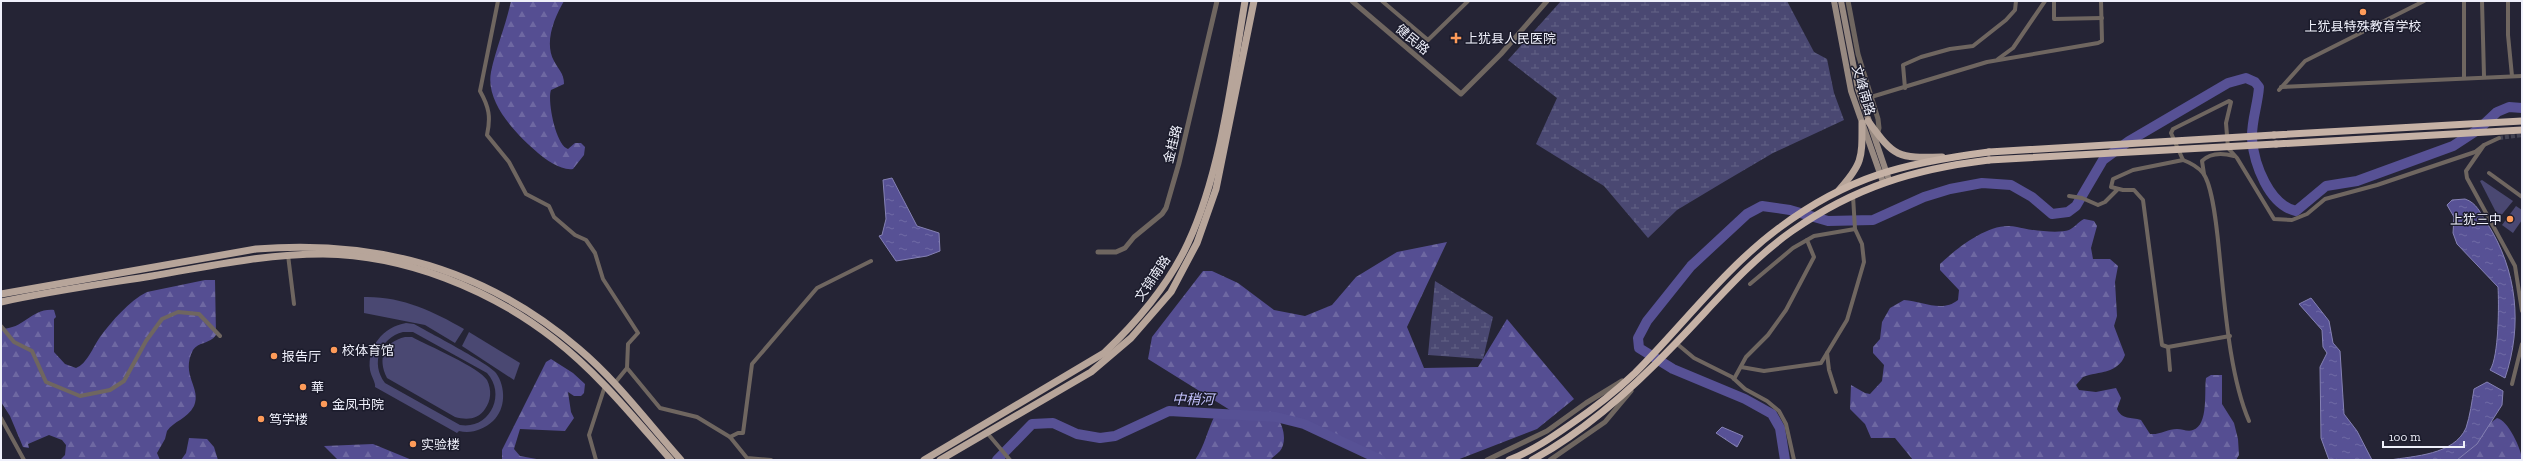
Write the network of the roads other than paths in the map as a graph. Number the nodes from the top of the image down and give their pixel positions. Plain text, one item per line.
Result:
1 (498, 1) edge
2 (1217, 1) edge
3 (1245, 1) edge
4 (1254, 1) edge
5 (1352, 1) edge
6 (1382, 1) edge
7 (1468, 1) edge
8 (1547, 1) edge
9 (1834, 1) edge
10 (1841, 1) edge
11 (1848, 1) edge
12 (2016, 1) edge
13 (2045, 1) edge
14 (2054, 1) edge
15 (2101, 1) edge
16 (2424, 1) edge
17 (2464, 1) edge
18 (2482, 1) edge
19 (2508, 1) edge
20 (2102, 18) junction
21 (1996, 60) junction
22 (2484, 76) junction
23 (2512, 76) junction
24 (2522, 76) edge
25 (2464, 78) junction
26 (1905, 88) junction
27 (1871, 97) junction
28 (2522, 121) edge
29 (1865, 122) junction
30 (2522, 130) edge
31 (1876, 137) junction
32 (2499, 138) tunnel mouth
33 (2484, 145) junction
34 (2234, 156) junction
35 (1942, 157) junction
36 (2183, 160) junction
37 (1882, 172) junction
38 (2489, 173) dead end
39 (2204, 174) junction
40 (1886, 181) junction
41 (2118, 189) junction
42 (1839, 190) junction
43 (1853, 196) junction
44 (2069, 196) dead end
45 (2522, 197) edge
46 (1855, 229) junction
47 (1807, 240) junction
48 (1098, 252) dead end
49 (288, 255) junction
50 (871, 261) dead end
51 (1750, 284) dead end
52 (1, 294) edge
53 (1, 302) edge
54 (294, 304) dead end
55 (2522, 311) edge
56 (1, 326) edge
57 (220, 336) dead end
58 (2230, 336) junction
59 (1676, 343) junction
60 (2522, 344) edge
61 (2168, 347) junction
62 (1827, 353) junction
63 (1741, 367) junction
64 (627, 368) junction
65 (2170, 370) dead end
66 (1634, 374) junction
67 (1640, 379) junction
68 (1734, 379) junction
69 (614, 384) junction
70 (2512, 384) dead end
71 (605, 385) junction
72 (1836, 392) dead end
73 (1, 418) edge
74 (2248, 421) dead end
75 (988, 434) junction
76 (730, 437) junction
77 (24, 460) edge
78 (596, 460) edge
79 (671, 460) edge
80 (682, 460) edge
81 (771, 460) edge
82 (924, 460) edge
83 (940, 460) edge
84 (1010, 460) edge
85 (1487, 460) edge
86 (1509, 460) edge
87 (1532, 460) edge
88 (1550, 460) edge
89 (1794, 460) edge

1 - 64 street
2 - 48 street, 金桂路
3 - 82 main road, 文锦南路
4 - 75 main road, 文锦南路
5 - 8 street, 健民路
6 - 7 street
9 - 29 main road, 文峰南路
10 - 29 main road, 文峰南路
11 - 27 street
12 - 26 street
13 - 21 street
14 - 20 street
15 - 20 street
16 - 25 street
17 - 25 street
18 - 22 street
19 - 23 street
20 - 21 street
21 - 26 street
22 - 23 street
22 - 25 street
23 - 24 street
26 - 27 street
27 - 31 street
28 - 35 highway, bridge
29 - 31 main road
29 - 37 main road, 文峰南路
29 - 42 main road
30 - 40 highway, bridge
31 - 35 main road
31 - 37 main road, 文峰南路
32 - 33 street
33 - 34 street
33 - 55 street
34 - 36 street
34 - 39 street
35 - 37 highway
36 - 39 street
36 - 41 street
37 - 40 main road, 文峰南路
37 - 42 highway
38 - 45 street
39 - 58 street
40 - 43 highway
41 - 44 street
41 - 61 street
42 - 66 highway
43 - 46 street
43 - 59 highway
46 - 47 street
46 - 62 street
47 - 51 street
47 - 63 street
49 - 53 main road
49 - 54 street
49 - 71 main road
50 - 76 street
52 - 69 main road
56 - 57 street
58 - 61 street
58 - 74 street
59 - 67 highway
59 - 68 street
60 - 70 street
61 - 65 street
62 - 63 street
62 - 72 street
63 - 68 street
64 - 69 street
64 - 76 street
66 - 85 street
66 - 86 highway
67 - 87 highway
67 - 88 street
68 - 89 street
69 - 80 main road
71 - 78 street
71 - 79 main road
73 - 77 street
75 - 83 main road, 文锦南路
75 - 84 street
76 - 81 street

